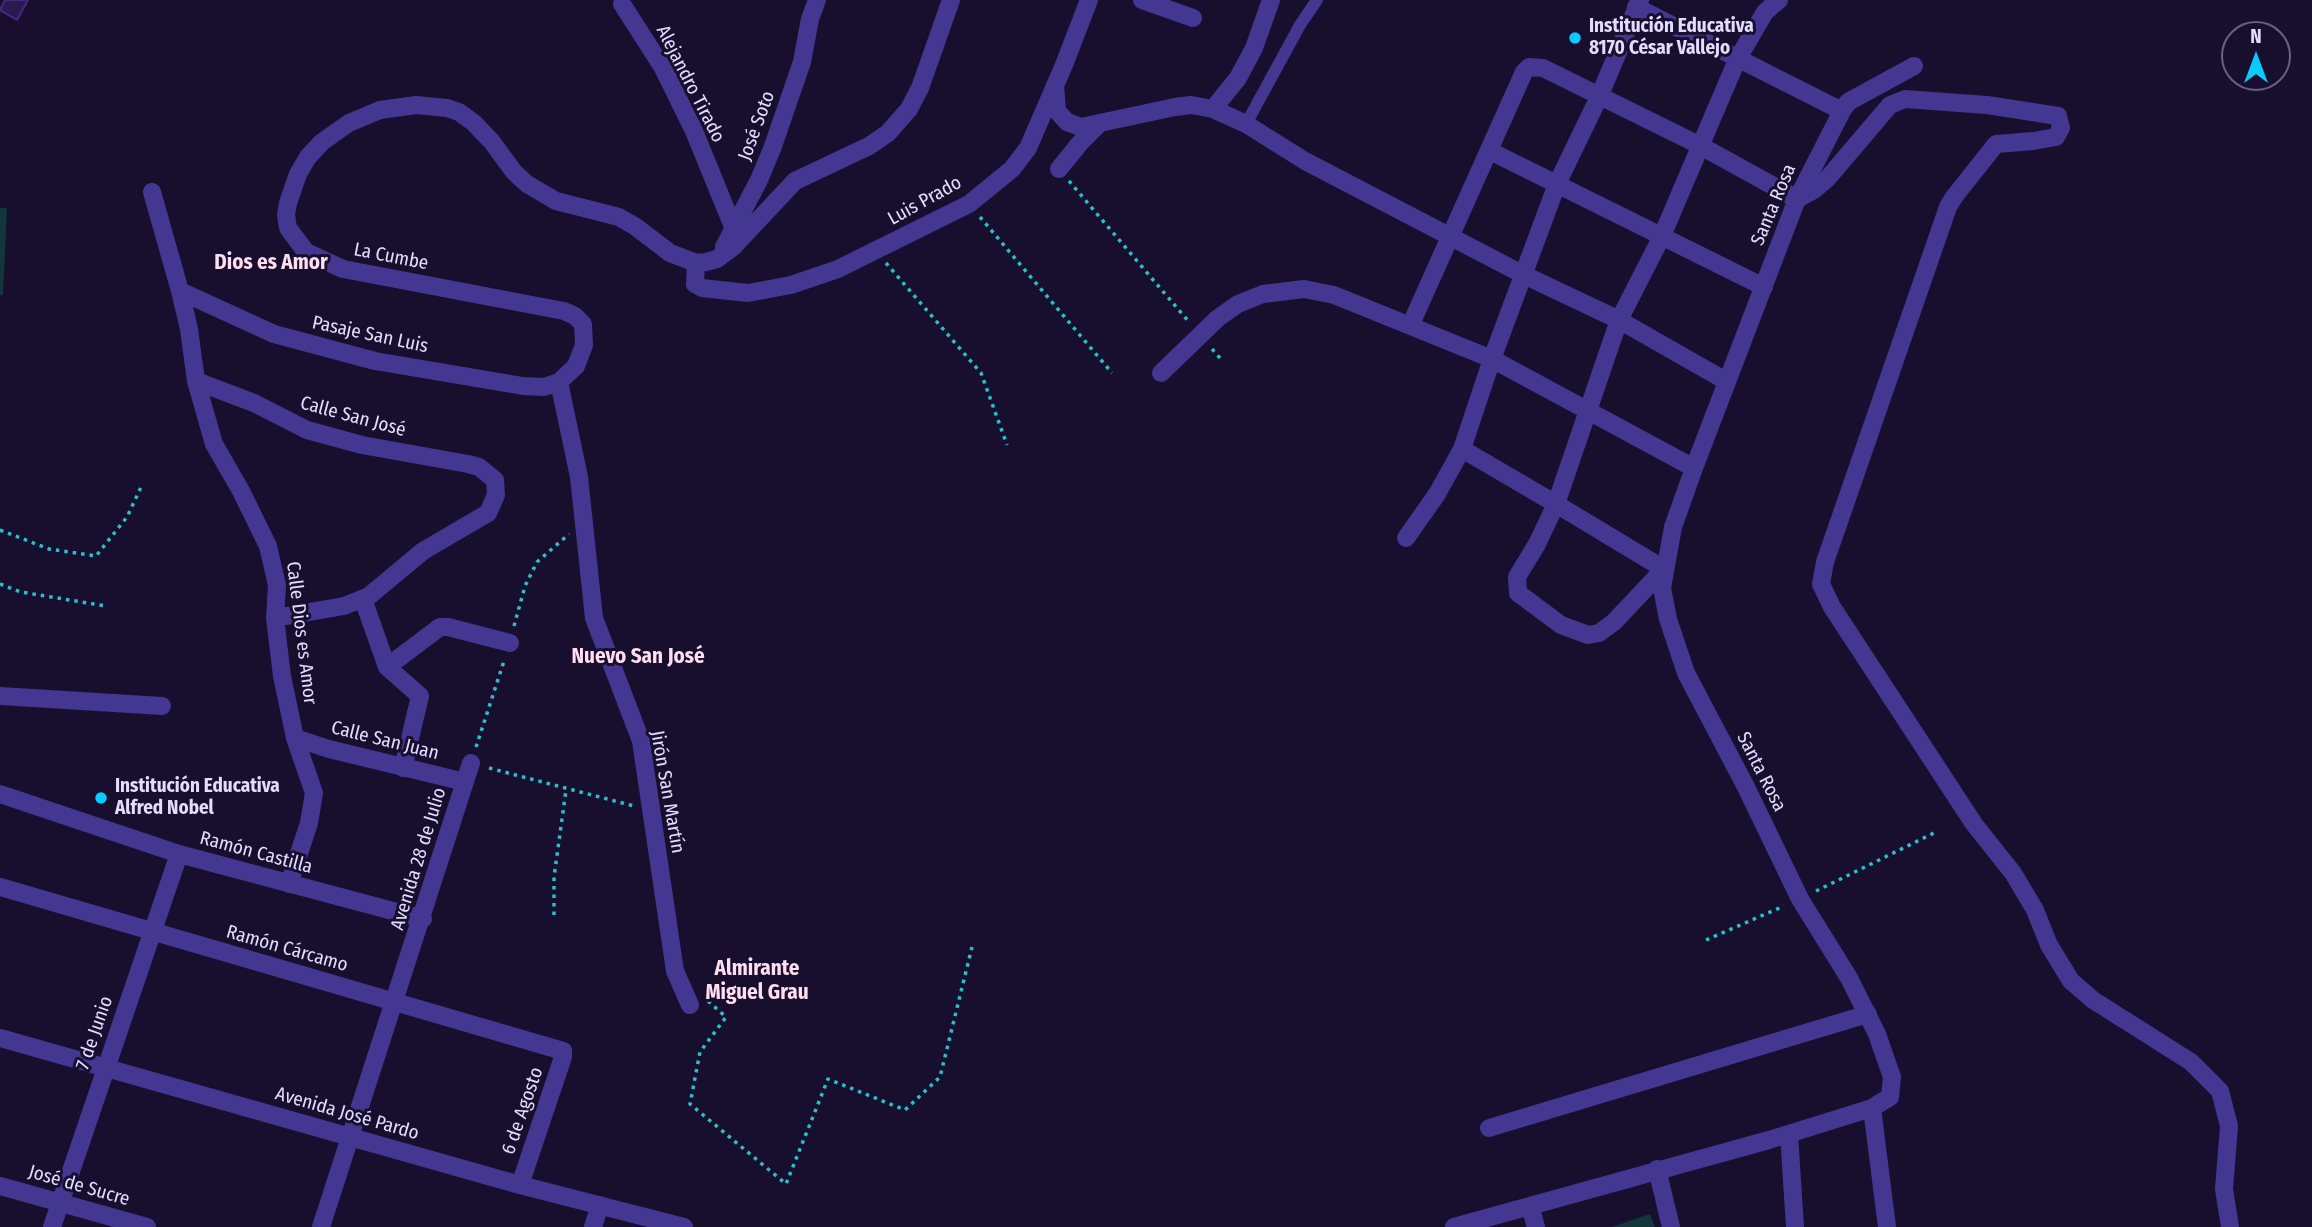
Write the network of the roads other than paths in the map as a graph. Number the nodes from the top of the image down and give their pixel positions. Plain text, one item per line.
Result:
1 (817, 0) edge
2 (951, 0) edge
3 (1088, 0) edge
4 (1142, 0) edge
5 (1271, 0) edge
6 (1317, 0) edge
7 (1779, 0) edge
8 (1791, 0) edge
9 (622, 1) edge
10 (1638, 4) edge
11 (1765, 12) junction
12 (1193, 18) dead end
13 (1737, 60) junction
14 (1914, 66) dead end
15 (1055, 85) junction
16 (1598, 97) junction
17 (1213, 109) junction
18 (1842, 111) junction
19 (1099, 124) junction
20 (1246, 124) junction
21 (1699, 145) junction
22 (1490, 151) junction
23 (1059, 169) road end
24 (1557, 184) junction
25 (152, 192) dead end
26 (1797, 198) junction
27 (734, 229) junction
28 (1450, 236) junction
29 (1662, 236) junction
30 (717, 259) junction
31 (696, 263) junction
32 (1524, 275) junction
33 (1764, 287) junction
34 (180, 291) junction
35 (1619, 320) junction
36 (1410, 324) junction
37 (1492, 359) junction
38 (1161, 373) dead end
39 (197, 381) junction
40 (1726, 381) junction
41 (559, 382) junction
42 (1588, 410) junction
43 (1462, 449) junction
44 (1693, 468) junction
45 (1556, 504) junction
46 (1406, 538) dead end
47 (1664, 569) junction
48 (363, 599) junction
49 (275, 618) junction
50 (510, 643) road end
51 (387, 667) junction
52 (0, 696) edge
53 (162, 706) dead end
54 (295, 738) junction
55 (471, 763) road end
56 (403, 768) junction
57 (465, 782) junction
58 (0, 794) edge
59 (179, 854) junction
60 (289, 884) junction
61 (0, 887) edge
62 (423, 919) junction
63 (152, 931) junction
64 (396, 1002) junction
65 (698, 1002) road end
66 (1868, 1014) junction
67 (0, 1038) edge
68 (562, 1051) joint
69 (105, 1069) junction
70 (1872, 1108) junction
71 (1489, 1128) dead end
72 (1789, 1134) junction
73 (351, 1137) junction
74 (1657, 1169) junction
75 (520, 1185) junction
76 (0, 1186) edge
77 (60, 1203) junction
78 (600, 1205) junction
79 (1530, 1206) junction
80 (52, 1227) edge
81 (147, 1227) edge
82 (321, 1227) edge
83 (593, 1227) edge
84 (684, 1227) edge
85 (1454, 1227) edge
86 (1536, 1227) edge
87 (1671, 1227) edge
88 (1795, 1227) edge
89 (1887, 1227) edge
90 (2230, 1227) edge

1 - 27 street, José Soto
2 - 30 street
3 - 15 street, Luis Prado
4 - 12 street
5 - 17 street
6 - 20 lane
7 - 11 street
8 - 11 street
9 - 27 street, Alejandro Tirado
10 - 13 street
10 - 16 street
11 - 13 street
13 - 18 street
13 - 21 street
14 - 18 street, Santa Rosa
15 - 19 street
15 - 31 street, Luis Prado
16 - 21 street
16 - 22 street
16 - 24 street
17 - 19 street
17 - 20 street
18 - 26 street, Santa Rosa
19 - 23 street
20 - 28 street
21 - 26 street
21 - 29 street
22 - 24 street
22 - 28 street
24 - 29 street
24 - 32 street
25 - 34 street, Calle Dios es Amor
26 - 33 street, Santa Rosa
26 - 90 street
27 - 30 street, José Soto
28 - 32 street
28 - 36 street
29 - 33 street
29 - 35 street
30 - 31 street
31 - 41 street, La Cumbe
32 - 35 street
32 - 37 street
33 - 40 street, Santa Rosa
34 - 39 street, Calle Dios es Amor
34 - 41 street, Pasaje San Luis
35 - 40 street
35 - 42 street
36 - 37 street
36 - 38 street
37 - 42 street
37 - 43 street
39 - 48 street, Calle San José
39 - 49 street, Calle Dios es Amor
40 - 44 street, Santa Rosa
41 - 65 street, Jirón San Martín
42 - 44 street
42 - 45 street
43 - 45 street
43 - 46 street
44 - 47 street, Santa Rosa
45 - 47 street
45 - 47 street
47 - 66 street, Santa Rosa
48 - 49 street
48 - 51 street
49 - 54 street, Calle Dios es Amor
50 - 51 street
51 - 56 street
52 - 53 street
54 - 56 street, Calle San Juan
54 - 60 street, Calle Dios es Amor
55 - 57 street, Avenida 28 de Julio
56 - 57 street, Calle San Juan
57 - 62 street, Avenida 28 de Julio
58 - 59 street, Ramón Castilla
59 - 60 street, Ramón Castilla
59 - 63 street, 7 de Junio
60 - 62 street, Ramón Castilla
61 - 63 street, Ramón Cárcamo
62 - 64 street, Avenida 28 de Julio
63 - 64 street, Ramón Cárcamo
63 - 69 street, 7 de Junio
64 - 68 street, Ramón Cárcamo
64 - 73 street, Avenida 28 de Julio
66 - 70 street, Santa Rosa
66 - 71 street
67 - 69 street, Avenida José Pardo
68 - 75 street, 6 de Agosto
69 - 73 street, Avenida José Pardo
69 - 77 street, 7 de Junio
70 - 72 street
70 - 89 street
72 - 74 street
72 - 88 street
73 - 75 street, Avenida José Pardo
73 - 82 street, Avenida 28 de Julio
74 - 79 street
74 - 87 street
75 - 78 street, Avenida José Pardo
76 - 77 street, José de Sucre
77 - 80 street, 7 de Junio
77 - 81 street, José de Sucre
78 - 83 street
78 - 84 street, Avenida José Pardo
79 - 85 street
79 - 86 street

